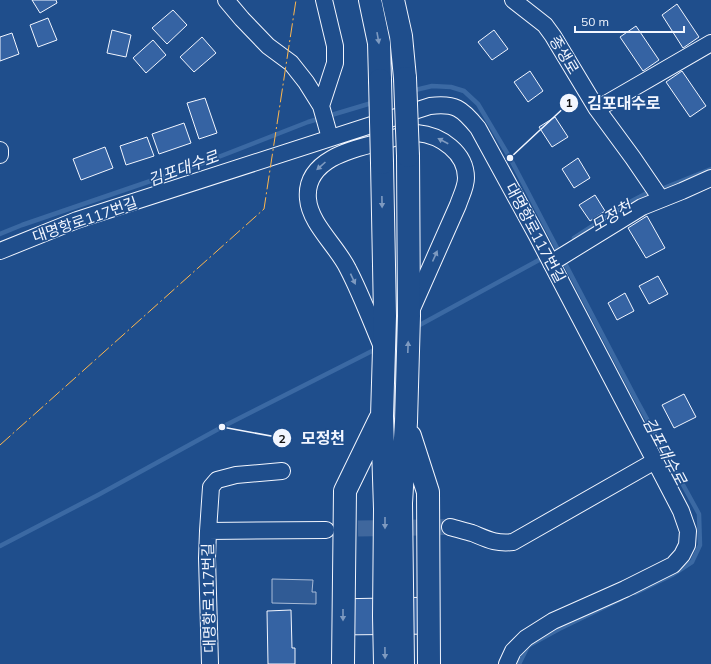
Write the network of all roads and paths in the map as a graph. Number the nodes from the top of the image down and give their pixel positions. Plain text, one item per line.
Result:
1 (226, 0) edge
2 (324, 0) edge
3 (370, 0) edge
4 (393, 0) edge
5 (513, 0) edge
6 (711, 43) edge
7 (597, 109) junction
8 (325, 120) junction
9 (0, 150) edge
10 (0, 155) edge
11 (711, 178) edge
12 (661, 198) junction
13 (0, 251) edge
14 (551, 263) junction
15 (412, 302) junction
16 (378, 318) junction
17 (382, 408) junction
18 (406, 422) junction
19 (655, 461) junction
20 (282, 471) dead end
21 (450, 527) tunnel mouth
22 (326, 530) tunnel mouth
23 (208, 531) junction
24 (210, 664) edge
25 (343, 664) edge
26 (358, 664) edge
27 (371, 664) edge
28 (386, 664) edge
29 (403, 664) edge
30 (415, 664) edge
31 (429, 664) edge
32 (507, 664) edge

1 - 8 street
2 - 8 street
3 -> 16 highway, bridge
4 - 15 highway, bridge
5 - 7 street, 종생로
6 - 7 street
7 - 12 street, 종생로
8 - 13 street, 대명항로117번길
8 - 14 street, 대명항로117번길
9 - 10 street
11 - 12 street
12 - 14 street
14 - 19 street, 대명항로117번길
15 -> 16 street
18 -> 15 highway
16 - 17 highway
17 -> 25 highway
17 - 26 highway
17 - 27 highway
17 -> 28 highway
18 - 29 highway
18 - 30 highway
18 - 31 highway
19 - 21 street
19 - 32 street, 대명항로117번길
20 - 23 street
22 - 23 street, 대명항로117번길
23 - 24 street, 대명항로117번길

